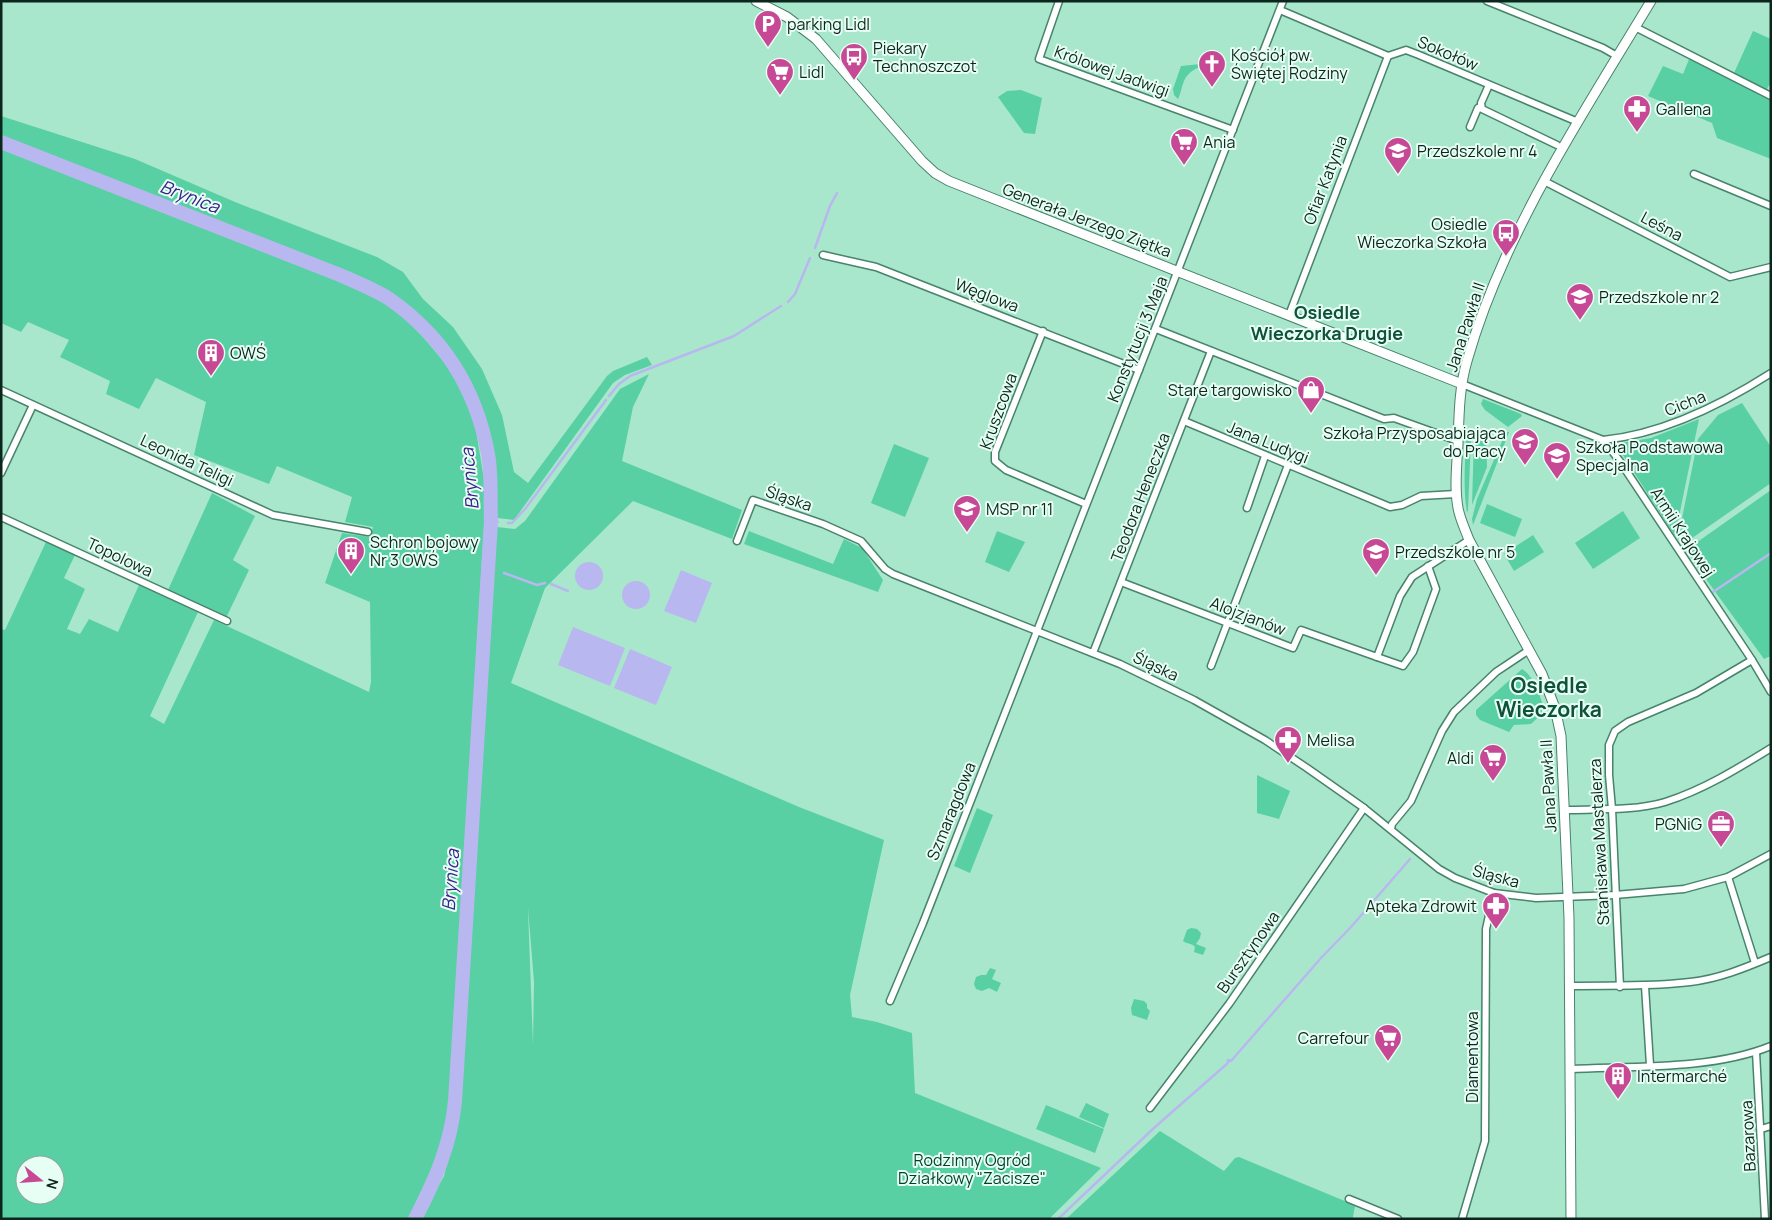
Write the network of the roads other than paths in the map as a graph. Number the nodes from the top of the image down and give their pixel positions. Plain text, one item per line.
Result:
1 (756, 1) edge
2 (1059, 1) edge
3 (1283, 1) edge
4 (1487, 1) edge
5 (1651, 1) edge
6 (1280, 10) junction
7 (1635, 27) junction
8 (1388, 56) junction
9 (1618, 56) junction
10 (1489, 85) junction
11 (1771, 96) edge
12 (1480, 107) junction
13 (1578, 122) junction
14 (1470, 127) dead end
15 (1234, 130) junction
16 (1557, 145) dead end
17 (1694, 174) dead end
18 (1544, 181) junction
19 (1771, 206) edge
20 (822, 255) dead end
21 (1771, 267) edge
22 (1178, 272) junction
23 (1289, 315) junction
24 (1156, 328) junction
25 (1043, 331) junction
26 (1211, 351) junction
27 (1139, 370) junction
28 (1771, 373) edge
29 (1462, 384) junction
30 (1, 390) edge
31 (33, 405) junction
32 (1184, 421) junction
33 (1602, 440) junction
34 (1458, 441) junction
35 (1265, 456) junction
36 (1288, 465) junction
37 (1, 473) edge
38 (1456, 494) junction
39 (1086, 504) junction
40 (1247, 508) dead end
41 (1, 517) edge
42 (368, 532) dead end
43 (1469, 540) junction
44 (737, 541) dead end
45 (1428, 566) junction
46 (1121, 582) junction
47 (226, 621) dead end
48 (1229, 623) junction
49 (1037, 632) junction
50 (1529, 650) junction
51 (1094, 653) junction
52 (1377, 657) junction
53 (1752, 660) junction
54 (1211, 666) dead end
55 (1771, 692) edge
56 (1771, 748) edge
57 (1364, 808) junction
58 (1612, 809) junction
59 (1565, 810) junction
60 (1391, 829) junction
61 (1771, 854) edge
62 (1728, 877) junction
63 (1494, 893) junction
64 (1616, 895) junction
65 (1568, 897) junction
66 (1771, 957) edge
67 (1755, 963) junction
68 (1570, 986) junction
69 (1645, 986) junction
70 (1620, 987) junction
71 (890, 1001) dead end
72 (1771, 1046) edge
73 (1756, 1052) junction
74 (1650, 1065) junction
75 (1570, 1069) junction
76 (1150, 1108) dead end
77 (1771, 1126) edge
78 (1762, 1129) junction
79 (1349, 1199) dead end
80 (1398, 1219) edge
81 (1462, 1219) edge
82 (1571, 1219) edge
83 (1765, 1219) edge

1 - 22 street, Generała Jerzego Ziętka
2 - 15 street, Królowej Jadwigi
3 - 6 street, Konstytucji 3 Maja
4 - 9 street
5 - 7 street, Jana Pawła II
6 - 8 street
6 - 15 street, Konstytucji 3 Maja
7 - 9 street, Jana Pawła II
7 - 11 street
8 - 10 street, Sokołów
8 - 23 street, Ofiar Katynia
9 - 13 street, Jana Pawła II
10 - 12 street
10 - 13 street, Sokołów
12 - 14 street
12 - 16 street
13 - 18 street, Jana Pawła II
15 - 22 street, Konstytucji 3 Maja
17 - 19 street
18 - 21 street, Leśna
18 - 29 street, Jana Pawła II
20 - 25 street, Węglowa
22 - 23 street, Generała Jerzego Ziętka
22 - 24 street, Konstytucji 3 Maja
23 - 29 street, Generała Jerzego Ziętka
24 - 26 street
24 - 27 street, Konstytucji 3 Maja
25 - 27 street, Węglowa
25 - 39 street, Kruszcowa
26 - 32 street, Teodora Heneczka
26 - 34 street
27 - 39 street, Konstytucji 3 Maja
28 - 33 street, Cicha
29 - 33 street, Armii Krajowej
29 - 34 street, Jana Pawła II
30 - 31 street, Leonida Teligi
31 - 37 street
31 - 42 street, Leonida Teligi
32 - 35 street, Jana Ludygi
32 - 46 street, Teodora Heneczka
33 - 53 street, Armii Krajowej
34 - 38 street, Jana Pawła II
35 - 36 street, Jana Ludygi
35 - 40 street
36 - 38 street, Jana Ludygi
36 - 48 street
38 - 43 street, Jana Pawła II
39 - 49 street, Konstytucji 3 Maja
41 - 47 street, Topolowa
43 - 45 street
43 - 50 street, Jana Pawła II
44 - 49 street, Śląska
45 - 52 street
45 - 52 street
46 - 48 street, Alojzjanów
46 - 51 street, Teodora Heneczka
48 - 52 street, Alojzjanów
48 - 54 street
49 - 51 street, Śląska
49 - 71 street, Szmaragdowa
50 - 59 street, Jana Pawła II
50 - 60 street
51 - 57 street, Śląska
53 - 55 street, Armii Krajowej
53 - 58 street, Stanisława Mastalerza
56 - 58 street
57 - 60 street, Śląska
57 - 76 street, Bursztynowa
58 - 59 street
58 - 64 street, Stanisława Mastalerza
59 - 65 street, Jana Pawła II
60 - 63 street, Śląska
61 - 62 street, Śląska
62 - 64 street, Śląska
62 - 67 street
63 - 65 street, Śląska
63 - 81 street, Diamentowa
64 - 65 street, Śląska
64 - 70 street, Stanisława Mastalerza
65 - 68 street, Jana Pawła II
66 - 67 street
67 - 69 street
68 - 70 street
68 - 75 street, Jana Pawła II
69 - 70 street
69 - 74 street
72 - 73 street
73 - 74 street
73 - 78 street, Bazarowa
74 - 75 street
75 - 82 street, Jana Pawła II
77 - 78 street
78 - 83 street, Bazarowa
79 - 80 street

